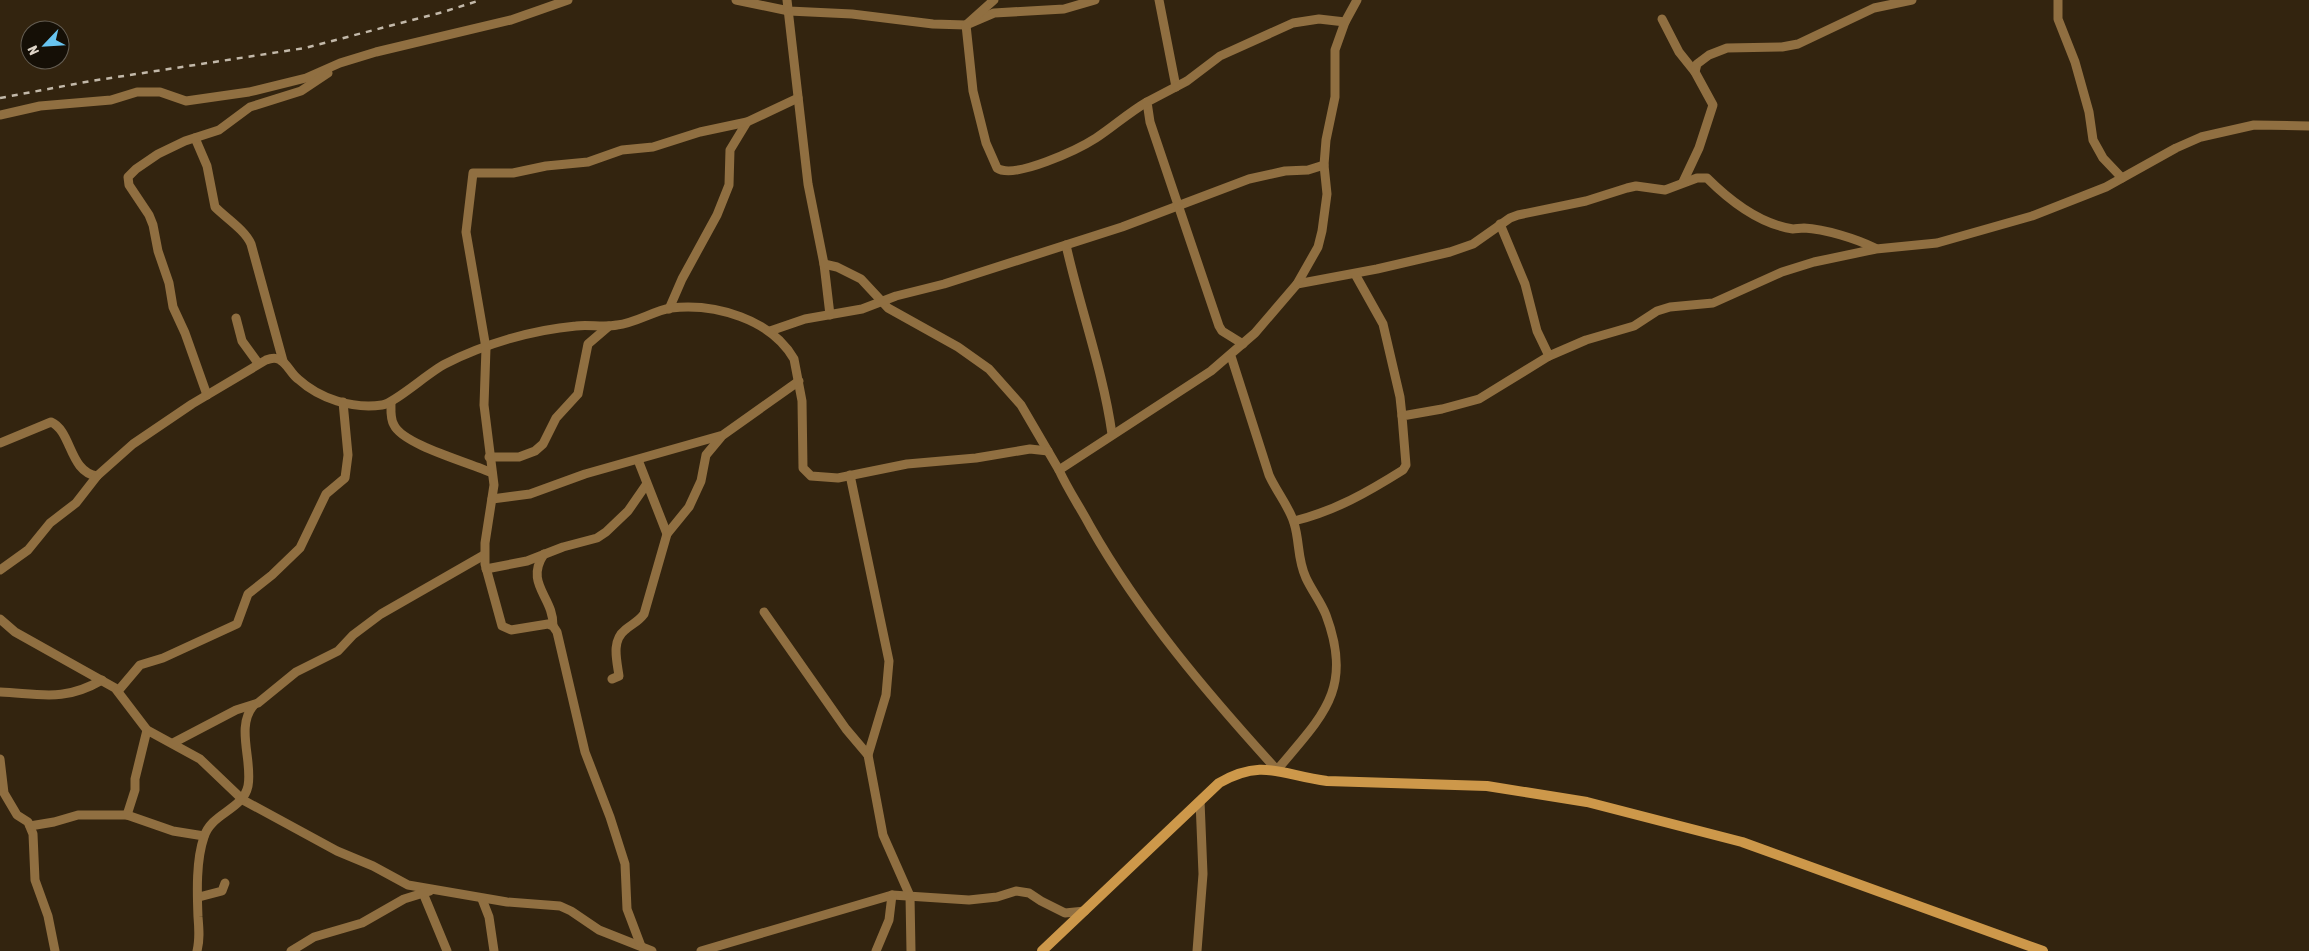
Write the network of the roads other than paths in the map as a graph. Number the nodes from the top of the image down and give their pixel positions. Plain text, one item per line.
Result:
1 (568, 0) edge
2 (736, 0) edge
3 (788, 0) edge
4 (994, 0) edge
5 (1095, 0) edge
6 (1159, 0) edge
7 (1357, 0) edge
8 (1912, 0) edge
9 (2058, 0) edge
10 (789, 11) junction
11 (1662, 19) dead end
12 (1345, 22) junction
13 (966, 25) junction
14 (336, 66) junction
15 (1695, 72) junction
16 (1176, 87) junction
17 (798, 98) junction
18 (1147, 102) junction
19 (0, 115) edge
20 (747, 122) junction
21 (2309, 126) edge
22 (195, 138) junction
23 (1324, 165) junction
24 (2122, 178) junction
25 (1683, 182) junction
26 (1177, 204) junction
27 (1500, 224) junction
28 (1066, 245) junction
29 (1876, 248) junction
30 (824, 264) junction
31 (1355, 274) junction
32 (1297, 284) junction
33 (881, 301) junction
34 (669, 308) junction
35 (830, 315) junction
36 (236, 318) dead end
37 (609, 326) junction
38 (770, 331) junction
39 (1244, 344) junction
40 (486, 348) junction
41 (1231, 356) junction
42 (1549, 356) junction
43 (283, 361) junction
44 (258, 363) junction
45 (799, 381) junction
46 (206, 395) junction
47 (343, 402) junction
48 (391, 402) junction
49 (1402, 416) junction
50 (1112, 434) junction
51 (723, 435) junction
52 (0, 442) edge
53 (1048, 451) junction
54 (489, 457) junction
55 (638, 460) junction
56 (1060, 470) junction
57 (492, 473) junction
58 (850, 475) junction
59 (97, 476) junction
60 (646, 485) junction
61 (492, 499) junction
62 (1294, 521) junction
63 (667, 534) junction
64 (544, 554) junction
65 (484, 555) junction
66 (486, 569) junction
67 (0, 570) edge
68 (764, 612) dead end
69 (0, 620) edge
70 (553, 626) junction
71 (612, 679) dead end
72 (102, 680) junction
73 (118, 691) junction
74 (0, 692) edge
75 (254, 704) junction
76 (147, 730) junction
77 (173, 743) junction
78 (868, 754) junction
79 (0, 759) edge
80 (1277, 770) junction
81 (243, 800) junction
82 (1200, 801) junction
83 (127, 814) junction
84 (30, 826) junction
85 (204, 836) junction
86 (226, 883) dead end
87 (433, 890) junction
88 (423, 893) junction
89 (892, 895) junction
90 (910, 896) junction
91 (199, 897) junction
92 (482, 899) junction
93 (1085, 912) junction
94 (641, 946) junction
95 (55, 951) edge
96 (197, 951) edge
97 (291, 951) edge
98 (446, 951) edge
99 (494, 951) edge
100 (652, 951) edge
101 (701, 951) edge
102 (876, 951) edge
103 (911, 951) edge
104 (1042, 951) edge
105 (1197, 951) edge
106 (2043, 951) edge

1 - 14 street
2 - 10 street
3 - 10 street
4 - 13 street
5 - 13 street
6 - 16 street
7 - 12 street
8 - 15 street
9 - 24 street
10 - 13 street
10 - 17 street
11 - 15 street
12 - 16 street
12 - 23 street
13 - 18 street
14 - 19 street
14 - 22 street
15 - 25 street
16 - 18 street
17 - 20 street
17 - 30 street
18 - 26 street
20 - 34 street
20 - 40 street
21 - 24 street
22 - 43 street
22 - 46 street
23 - 26 street
23 - 32 street
24 - 29 street
25 - 27 street
25 - 29 street
26 - 28 street
26 - 39 street
27 - 31 street
27 - 42 street
28 - 33 street
28 - 50 street
29 - 42 street
30 - 33 street
30 - 35 street
31 - 32 street
31 - 49 street
32 - 39 street
33 - 35 street
33 - 53 street
34 - 37 street
34 - 38 street
35 - 38 street
36 - 44 street
37 - 40 street
37 - 54 street
38 - 45 street
39 - 41 street
40 - 48 street
40 - 54 street
41 - 50 street
41 - 62 street
42 - 49 street
43 - 44 street
43 - 47 street
44 - 46 street
45 - 51 street
45 - 58 street
46 - 59 street
47 - 48 street
47 - 73 street
48 - 57 street
49 - 62 street
50 - 56 street
51 - 55 street
51 - 63 street
52 - 59 street
53 - 56 street
53 - 58 street
54 - 57 street
55 - 60 street
55 - 61 street
56 - 80 street
57 - 61 street
58 - 78 street
59 - 67 street
60 - 63 street
60 - 64 street
61 - 65 street
62 - 80 street
63 - 71 street
64 - 66 street
64 - 70 street
65 - 66 street
65 - 75 street
66 - 70 street
68 - 78 street
69 - 72 street
70 - 94 street
72 - 73 street
72 - 74 street
73 - 76 street
75 - 77 street
75 - 81 street
76 - 77 street
76 - 83 street
77 - 81 street
78 - 90 street
79 - 84 street
80 - 82 street
80 - 106 street
81 - 85 street
81 - 87 street
82 - 93 street
82 - 105 street
83 - 84 street
83 - 85 street
84 - 95 street
85 - 91 street
86 - 91 street
87 - 88 street
87 - 92 street
88 - 97 street
88 - 98 street
89 - 90 street
89 - 101 street
89 - 102 street
90 - 93 street
90 - 103 street
91 - 96 street
92 - 94 street
92 - 99 street
93 - 104 street
94 - 100 street

